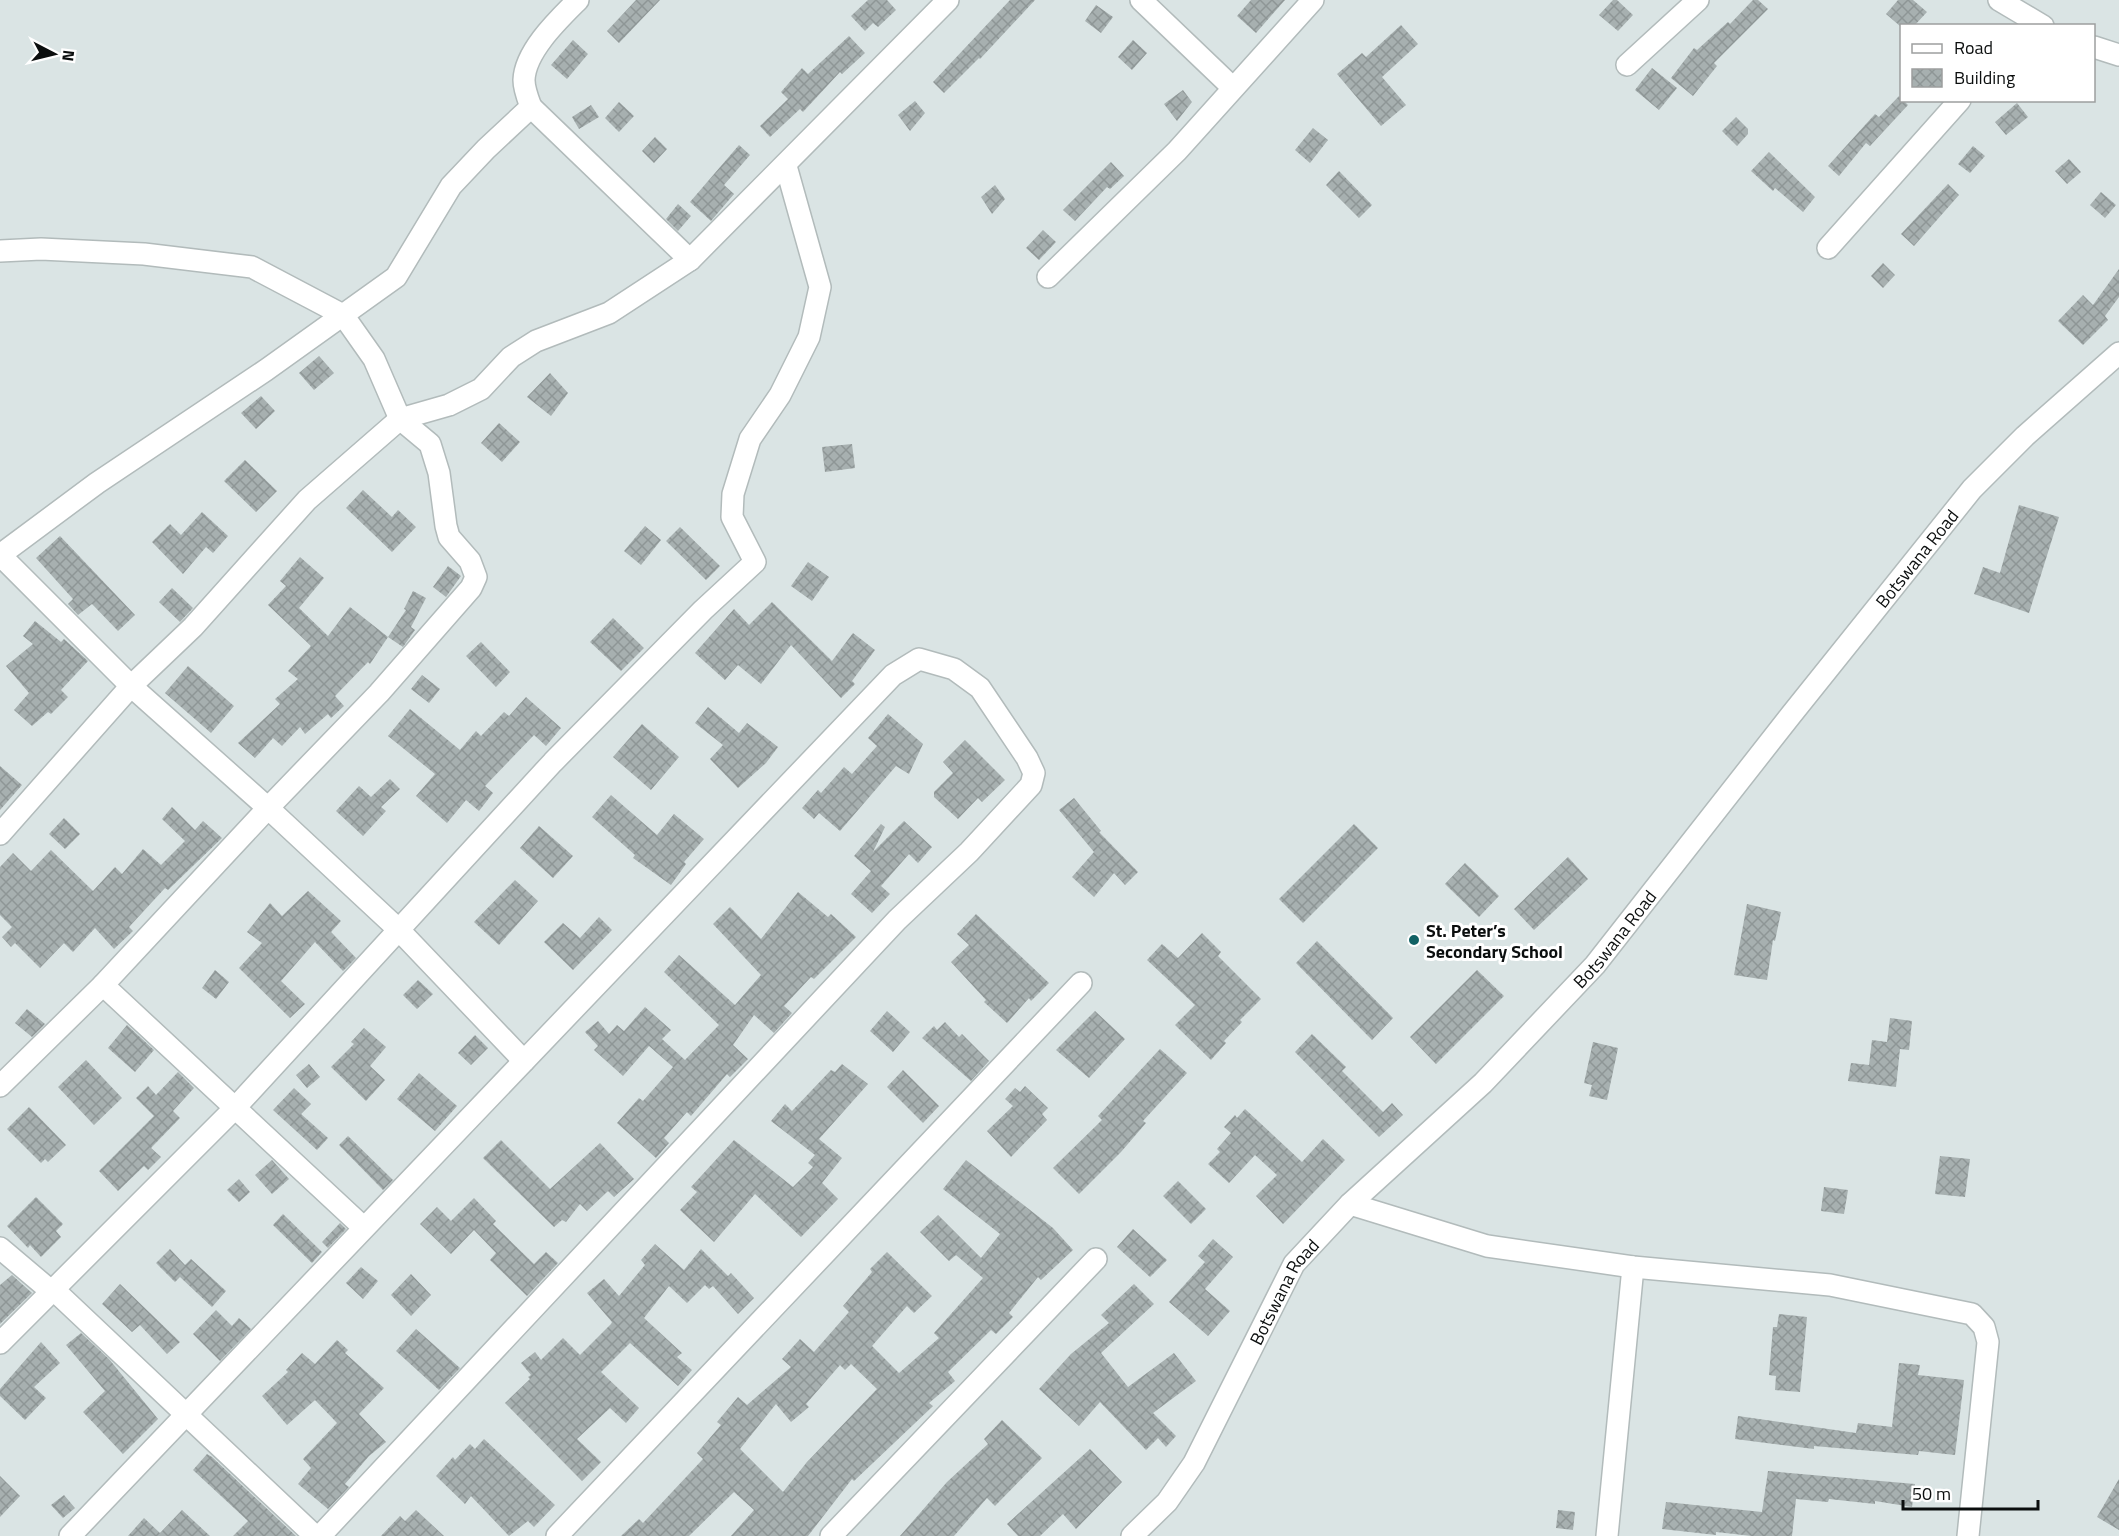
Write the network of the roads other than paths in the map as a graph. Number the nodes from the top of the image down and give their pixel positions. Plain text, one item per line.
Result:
1 (578, 0) edge
2 (948, 0) edge
3 (1141, 0) edge
4 (1313, 0) edge
5 (1698, 0) edge
6 (1999, 0) edge
7 (2034, 24) edge
8 (2095, 47) edge
9 (2119, 55) edge
10 (1627, 65) dead end
11 (1232, 87) junction
12 (1958, 102) edge
13 (531, 107) junction
14 (786, 166) junction
15 (1828, 248) dead end
16 (0, 251) edge
17 (690, 261) junction
18 (1048, 277) dead end
19 (343, 315) junction
20 (2119, 353) edge
21 (400, 419) junction
22 (0, 555) edge
23 (132, 686) junction
24 (268, 808) junction
25 (0, 834) edge
26 (398, 929) junction
27 (1081, 983) dead end
28 (103, 985) junction
29 (524, 1061) junction
30 (4, 1074) edge
31 (234, 1109) junction
32 (1350, 1204) junction
33 (363, 1227) junction
34 (0, 1248) edge
35 (1096, 1259) dead end
36 (1633, 1267) junction
37 (54, 1290) junction
38 (0, 1343) edge
39 (186, 1413) junction
40 (70, 1536) edge
41 (315, 1536) edge
42 (320, 1536) edge
43 (557, 1536) edge
44 (831, 1536) edge
45 (1132, 1536) edge
46 (1607, 1536) edge
47 (1968, 1536) edge

1 - 13 street
2 - 14 street
3 - 11 street
4 - 11 street
5 - 10 street
6 - 7 street
8 - 9 street
11 - 18 street
12 - 15 street
13 - 17 street
13 - 19 street
14 - 17 street
14 - 26 street
16 - 19 street
17 - 21 street
19 - 21 street
19 - 22 street
20 - 32 street, Botswana Road
21 - 23 street
21 - 24 street
22 - 23 street
23 - 24 street
23 - 25 street
24 - 26 street
24 - 28 street
26 - 29 street
26 - 31 street
27 - 43 street
28 - 30 street
28 - 31 street
29 - 33 street
29 - 42 street
31 - 33 street
31 - 37 street
32 - 36 street
32 - 45 street, Botswana Road
33 - 39 street
34 - 37 street
35 - 44 street
36 - 46 street
36 - 47 street
37 - 38 street
37 - 39 street
39 - 40 street
39 - 41 street

